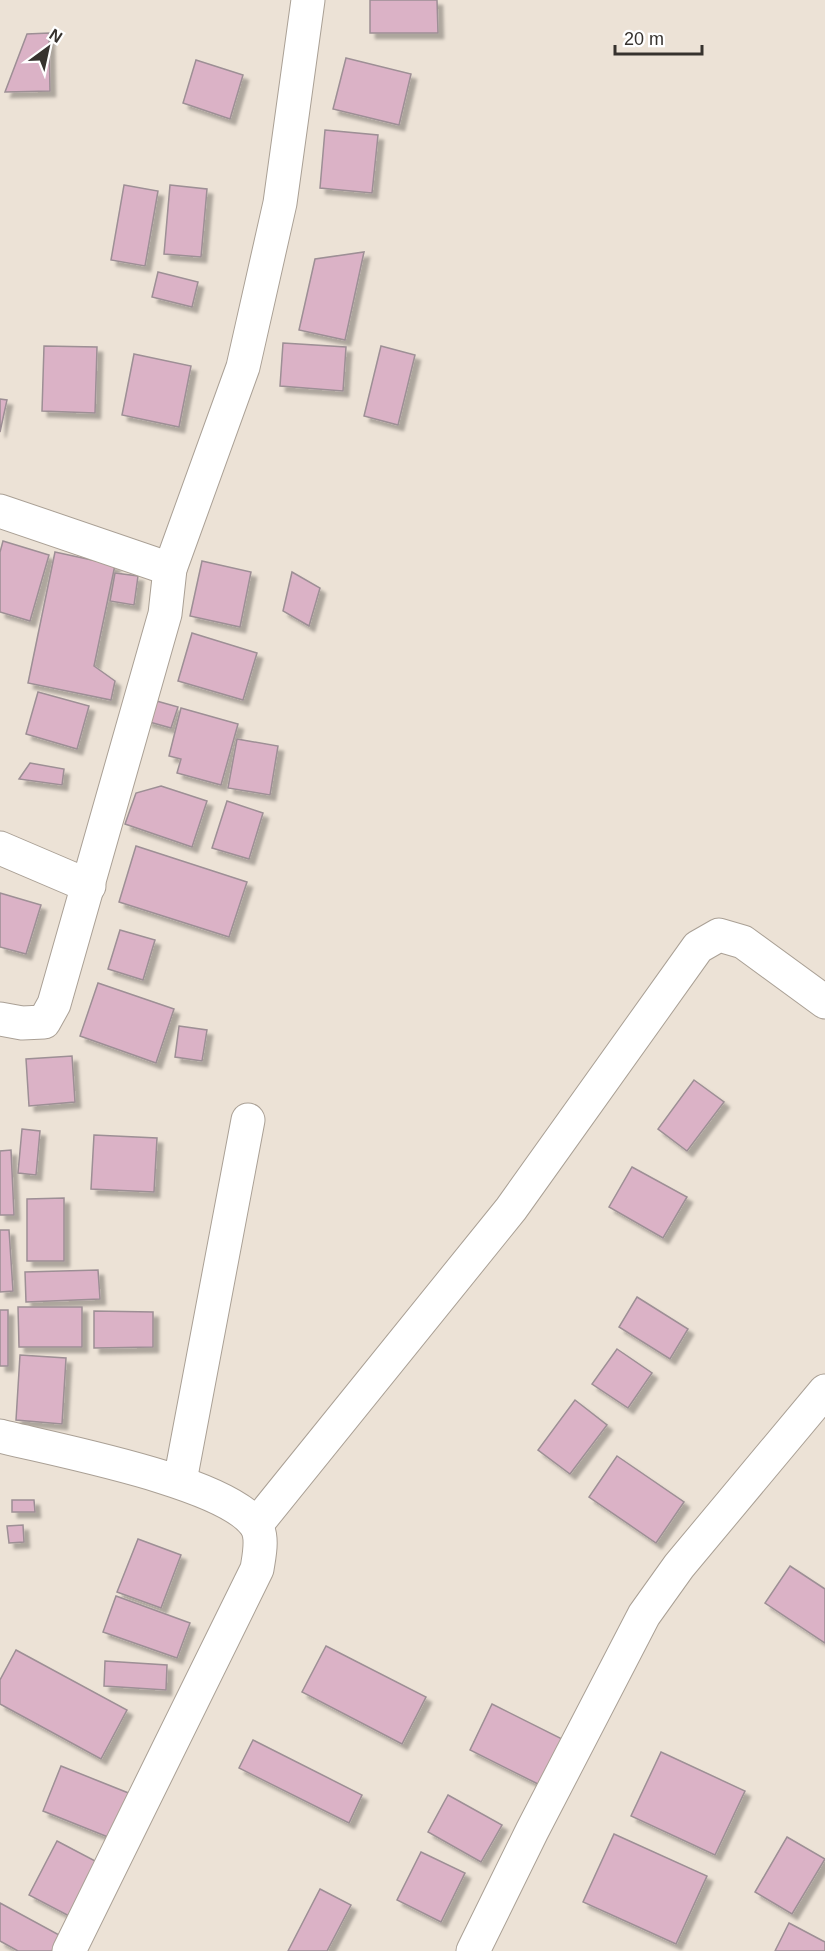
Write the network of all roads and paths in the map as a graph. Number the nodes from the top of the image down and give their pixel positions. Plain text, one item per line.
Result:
1 (309, 0) edge
2 (0, 511) edge
3 (170, 569) junction
4 (0, 848) edge
5 (89, 886) junction
6 (825, 1002) edge
7 (0, 1019) edge
8 (248, 1120) dead end
9 (825, 1391) edge
10 (0, 1436) edge
11 (180, 1481) junction
12 (256, 1525) junction
13 (69, 1951) edge
14 (473, 1951) edge

1 - 3 street
2 - 3 street
3 - 5 street
4 - 5 street
5 - 7 street
6 - 12 street
8 - 11 street
9 - 14 street
10 - 11 street
11 - 12 street
12 - 13 street

